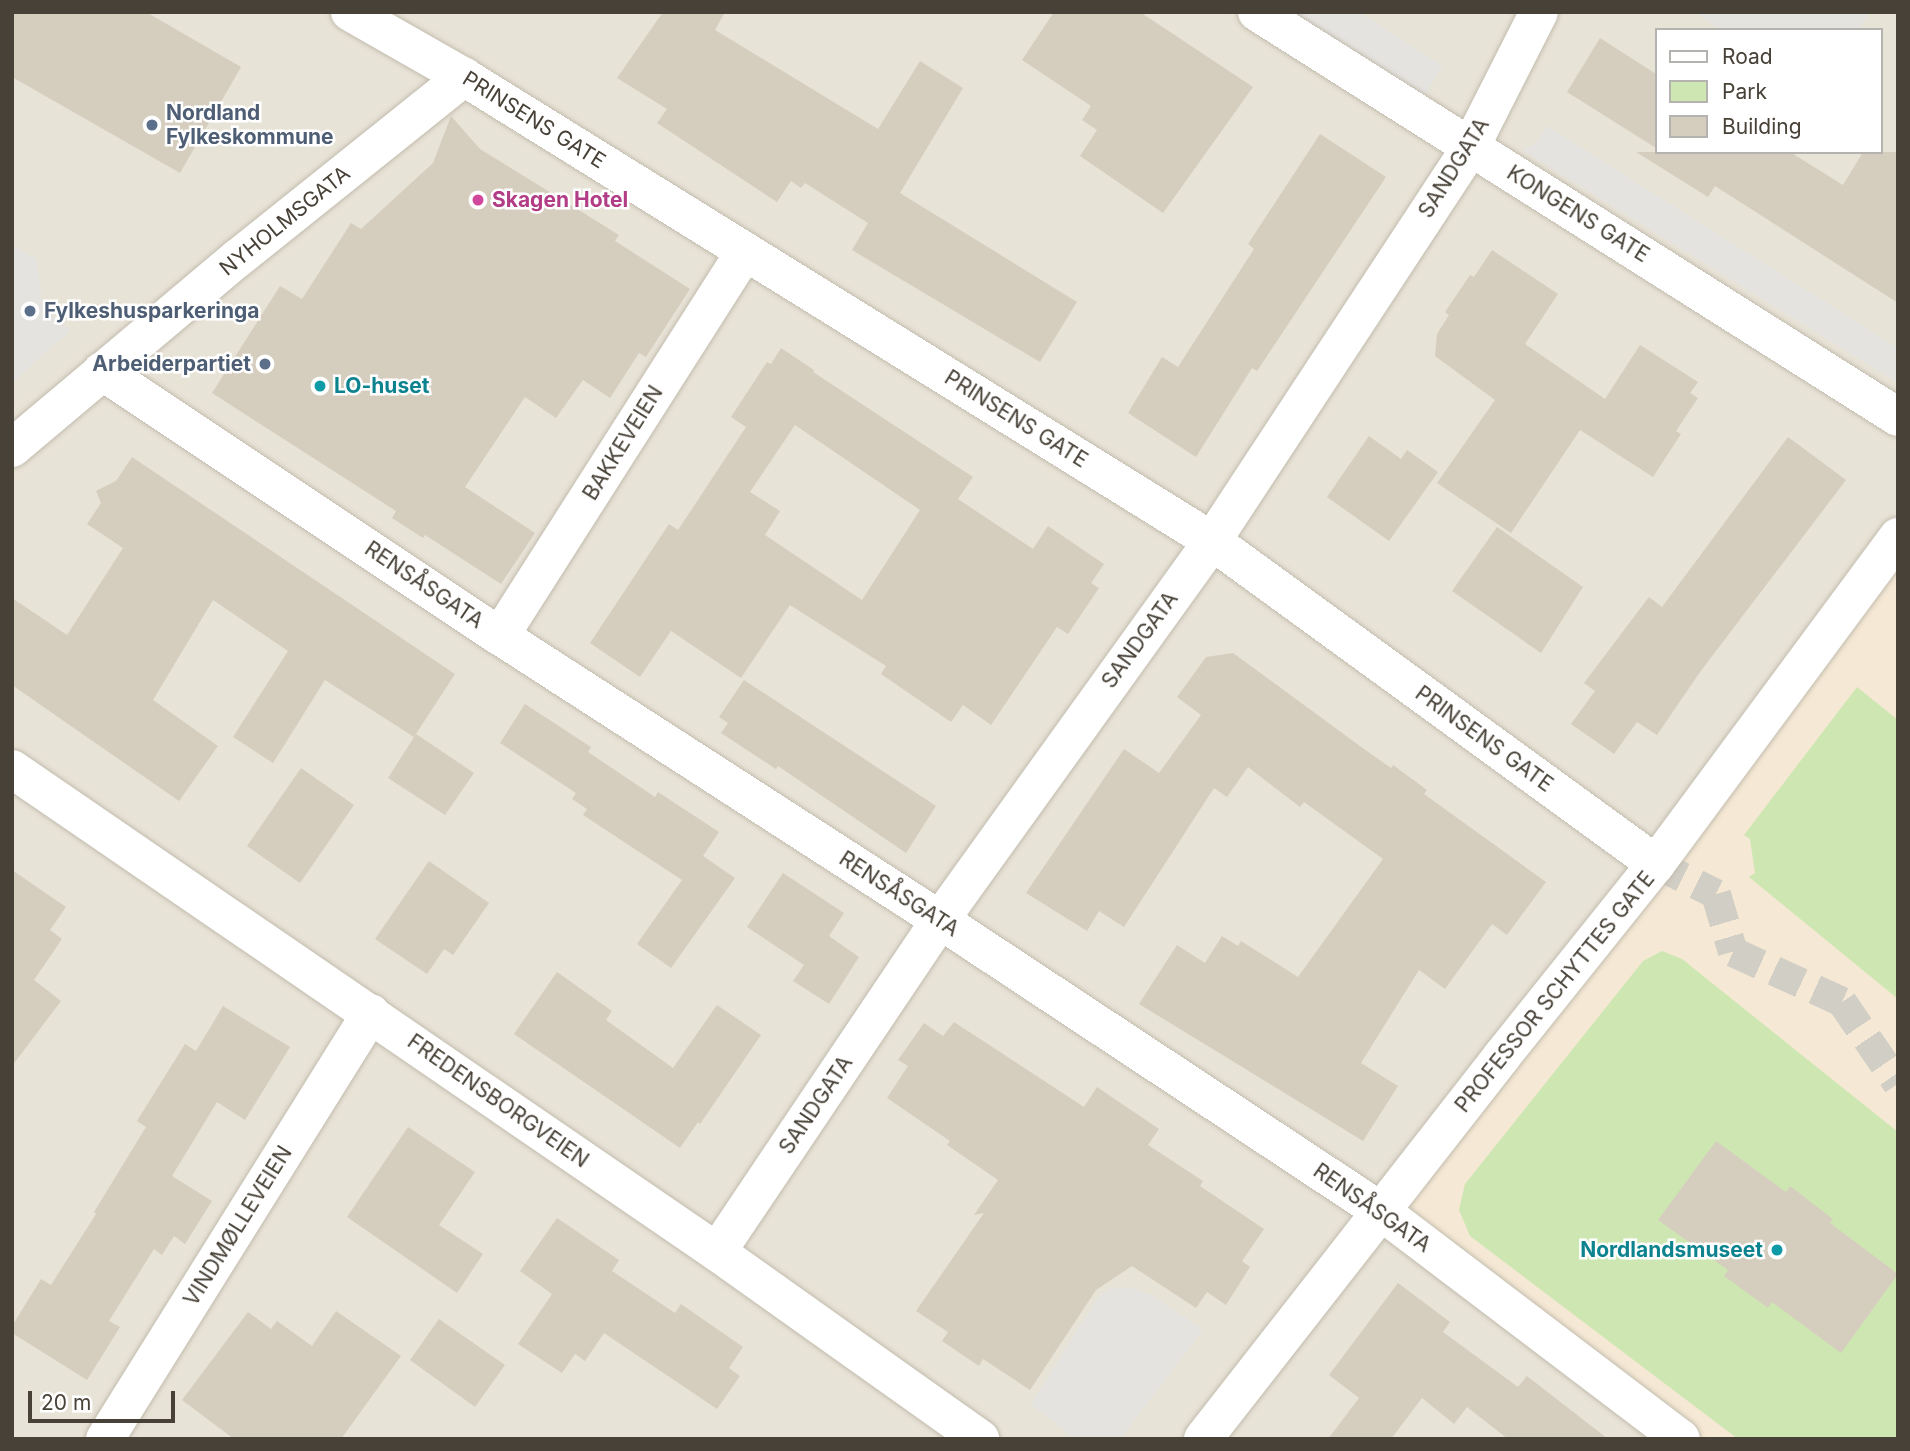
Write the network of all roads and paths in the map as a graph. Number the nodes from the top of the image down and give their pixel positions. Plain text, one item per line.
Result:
1 (350, 12) edge
2 (1258, 12) edge
3 (1539, 12) edge
4 (464, 77) junction
5 (1471, 146) junction
6 (744, 251) junction
7 (102, 371) junction
8 (1898, 417) edge
9 (12, 448) edge
10 (1898, 537) edge
11 (1212, 541) junction
12 (500, 636) junction
13 (12, 769) edge
14 (1656, 864) junction
15 (940, 920) junction
16 (371, 1013) junction
17 (1382, 1212) junction
18 (717, 1252) junction
19 (106, 1439) edge
20 (980, 1439) edge
21 (1203, 1439) edge
22 (1681, 1439) edge

1 - 4 street, PRINSENS GATE
2 - 5 street, KONGENS GATE
3 - 5 street, SANDGATA
4 - 6 street, PRINSENS GATE
4 - 7 street, NYHOLMSGATA
5 - 8 street, KONGENS GATE
5 - 11 street, SANDGATA
6 - 11 street, PRINSENS GATE
6 - 12 street, BAKKEVEIEN
7 - 9 street, NYHOLMSGATA
7 - 12 street, RENSÅSGATA
10 - 14 street, PROFESSOR SCHYTTES GATE
11 - 14 street, PRINSENS GATE
11 - 15 street, SANDGATA
12 - 15 street, RENSÅSGATA
13 - 16 street, FREDENSBORGVEIEN
14 - 17 street, PROFESSOR SCHYTTES GATE
15 - 17 street, RENSÅSGATA
15 - 18 street, SANDGATA
16 - 18 street, FREDENSBORGVEIEN
16 - 19 street, VINDMØLLEVEIEN
17 - 21 street, PROFESSOR SCHYTTES GATE
17 - 22 street, RENSÅSGATA
18 - 20 street, FREDENSBORGVEIEN

